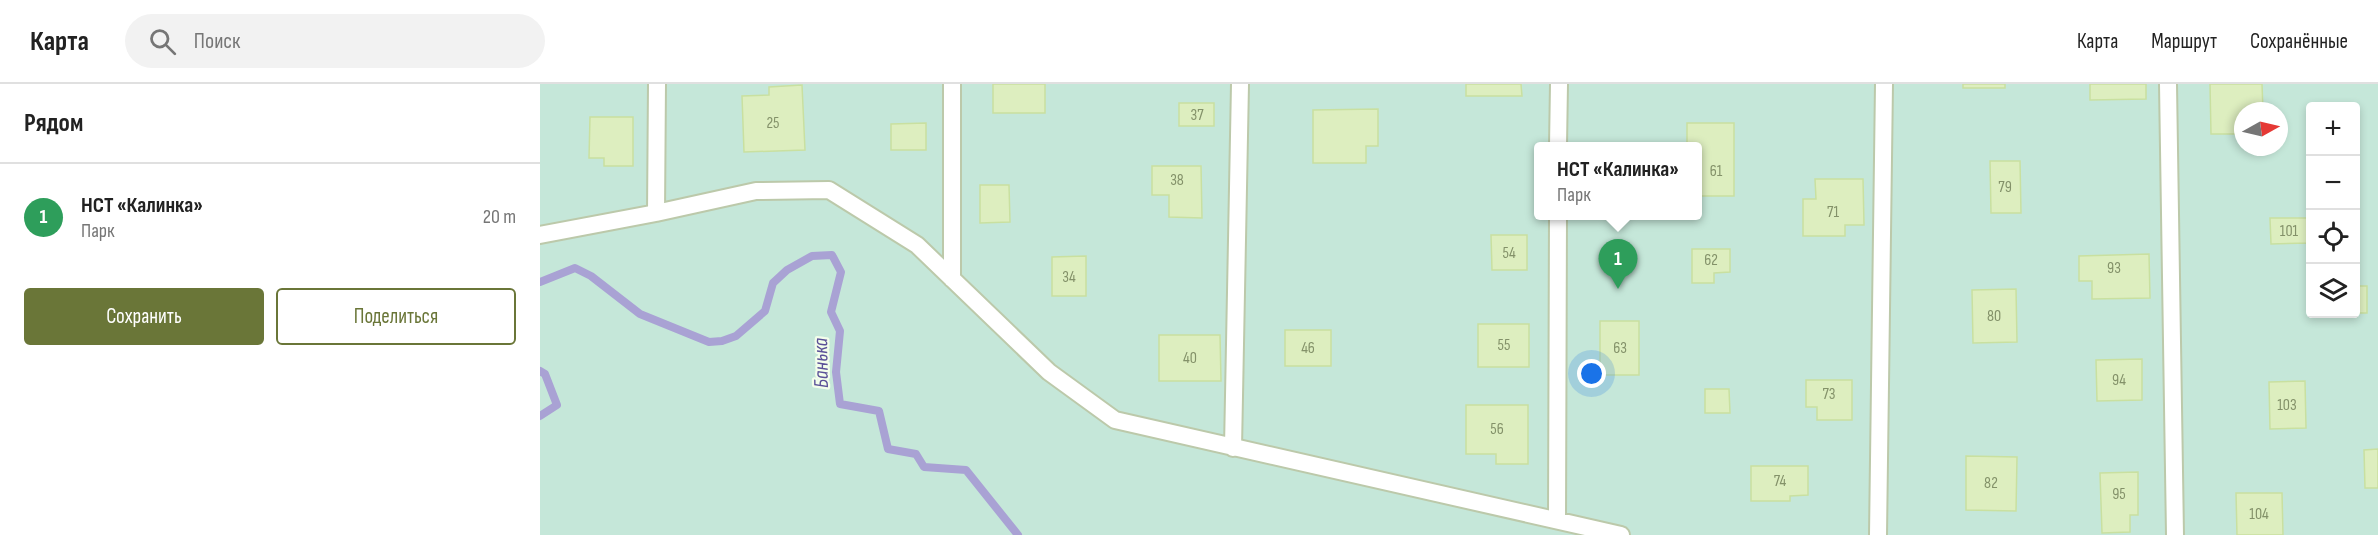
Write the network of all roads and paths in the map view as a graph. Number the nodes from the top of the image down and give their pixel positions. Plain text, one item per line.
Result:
1 (657, 84) edge
2 (952, 84) edge
3 (1240, 84) edge
4 (1559, 84) edge
5 (1884, 84) edge
6 (2168, 84) edge
7 (1558, 142) edge
8 (656, 213) junction
9 (1558, 220) edge
10 (540, 235) edge
11 (952, 279) junction
12 (1233, 448) junction
13 (1557, 520) junction
14 (1621, 535) edge
15 (1878, 535) edge
16 (2175, 535) edge

1 - 8 lane
2 - 11 lane
3 - 12 lane
4 - 7 lane
5 - 15 lane
6 - 16 lane
8 - 10 lane
8 - 11 lane
9 - 13 lane
11 - 12 lane
12 - 13 lane
13 - 14 lane

